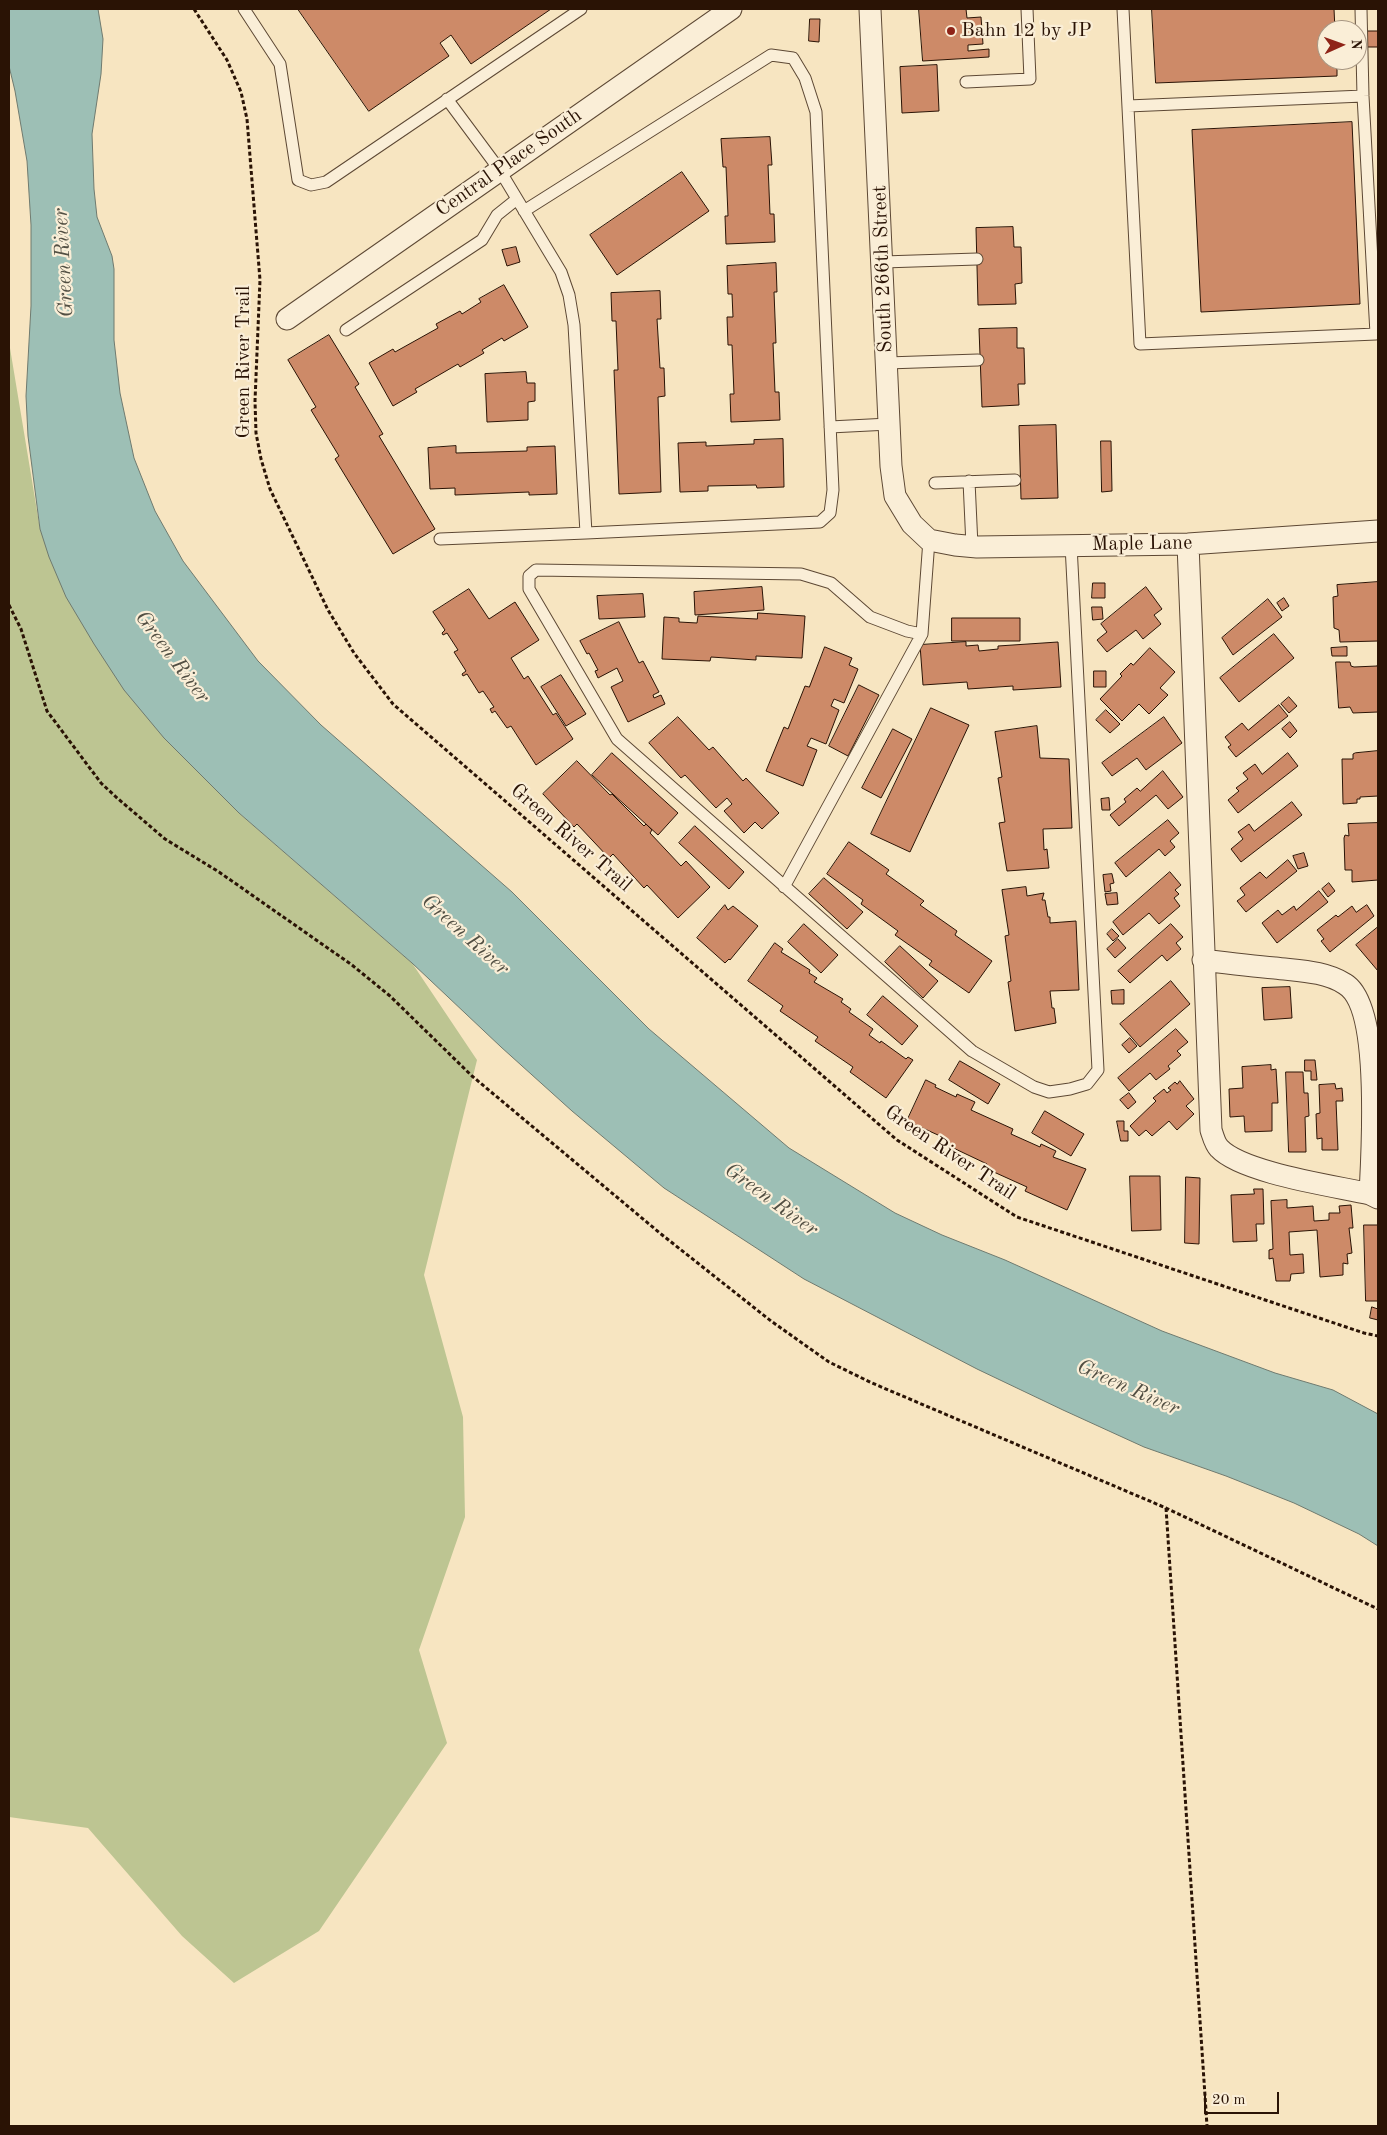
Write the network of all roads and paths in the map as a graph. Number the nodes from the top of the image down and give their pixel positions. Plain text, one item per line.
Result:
1 (194, 9) edge
2 (244, 9) edge
3 (581, 9) edge
4 (731, 9) edge
5 (870, 9) edge
6 (1027, 9) edge
7 (1123, 9) edge
8 (1361, 9) edge
9 (966, 82) dead end
10 (1363, 96) junction
11 (447, 100) junction
12 (1128, 106) junction
13 (499, 170) junction
14 (517, 199) junction
15 (524, 211) junction
16 (977, 259) dead end
17 (883, 262) junction
18 (287, 319) dead end
19 (346, 330) dead end
20 (978, 360) dead end
21 (886, 363) junction
22 (889, 424) junction
23 (830, 428) junction
24 (1014, 480) dead end
25 (969, 482) junction
26 (935, 483) dead end
27 (1378, 531) edge
28 (586, 534) junction
29 (440, 538) dead end
30 (929, 540) junction
31 (1188, 544) junction
32 (1071, 545) junction
33 (972, 546) junction
34 (9, 605) edge
35 (922, 634) junction
36 (784, 887) junction
37 (1203, 960) junction
38 (1374, 1196) edge
39 (1378, 1336) edge
40 (1166, 1508) junction
41 (1378, 1609) edge
42 (1208, 2126) edge

1 - 39 path, Green River Trail
2 - 11 lane
3 - 11 lane
4 - 13 street, Central Place South
5 - 17 street, South 266th Street
6 - 9 lane
7 - 12 lane
8 - 10 lane
10 - 12 lane
10 - 12 lane
11 - 13 lane
13 - 14 lane
13 - 18 street, Central Place South
14 - 15 lane
14 - 19 lane
15 - 23 lane
15 - 28 lane
16 - 17 lane
17 - 21 street, South 266th Street
20 - 21 lane
21 - 22 street, South 266th Street
22 - 23 lane
22 - 30 street, South 266th Street
23 - 28 lane
24 - 25 lane
25 - 26 lane
25 - 33 lane
27 - 31 street, Maple Lane
28 - 29 lane
30 - 33 street, Maple Lane
30 - 35 lane
31 - 32 street, Maple Lane
31 - 37 street
32 - 33 street, Maple Lane
32 - 36 lane
34 - 40 path
35 - 36 lane
35 - 36 lane
37 - 38 street
37 - 38 street
40 - 41 path
40 - 42 path

